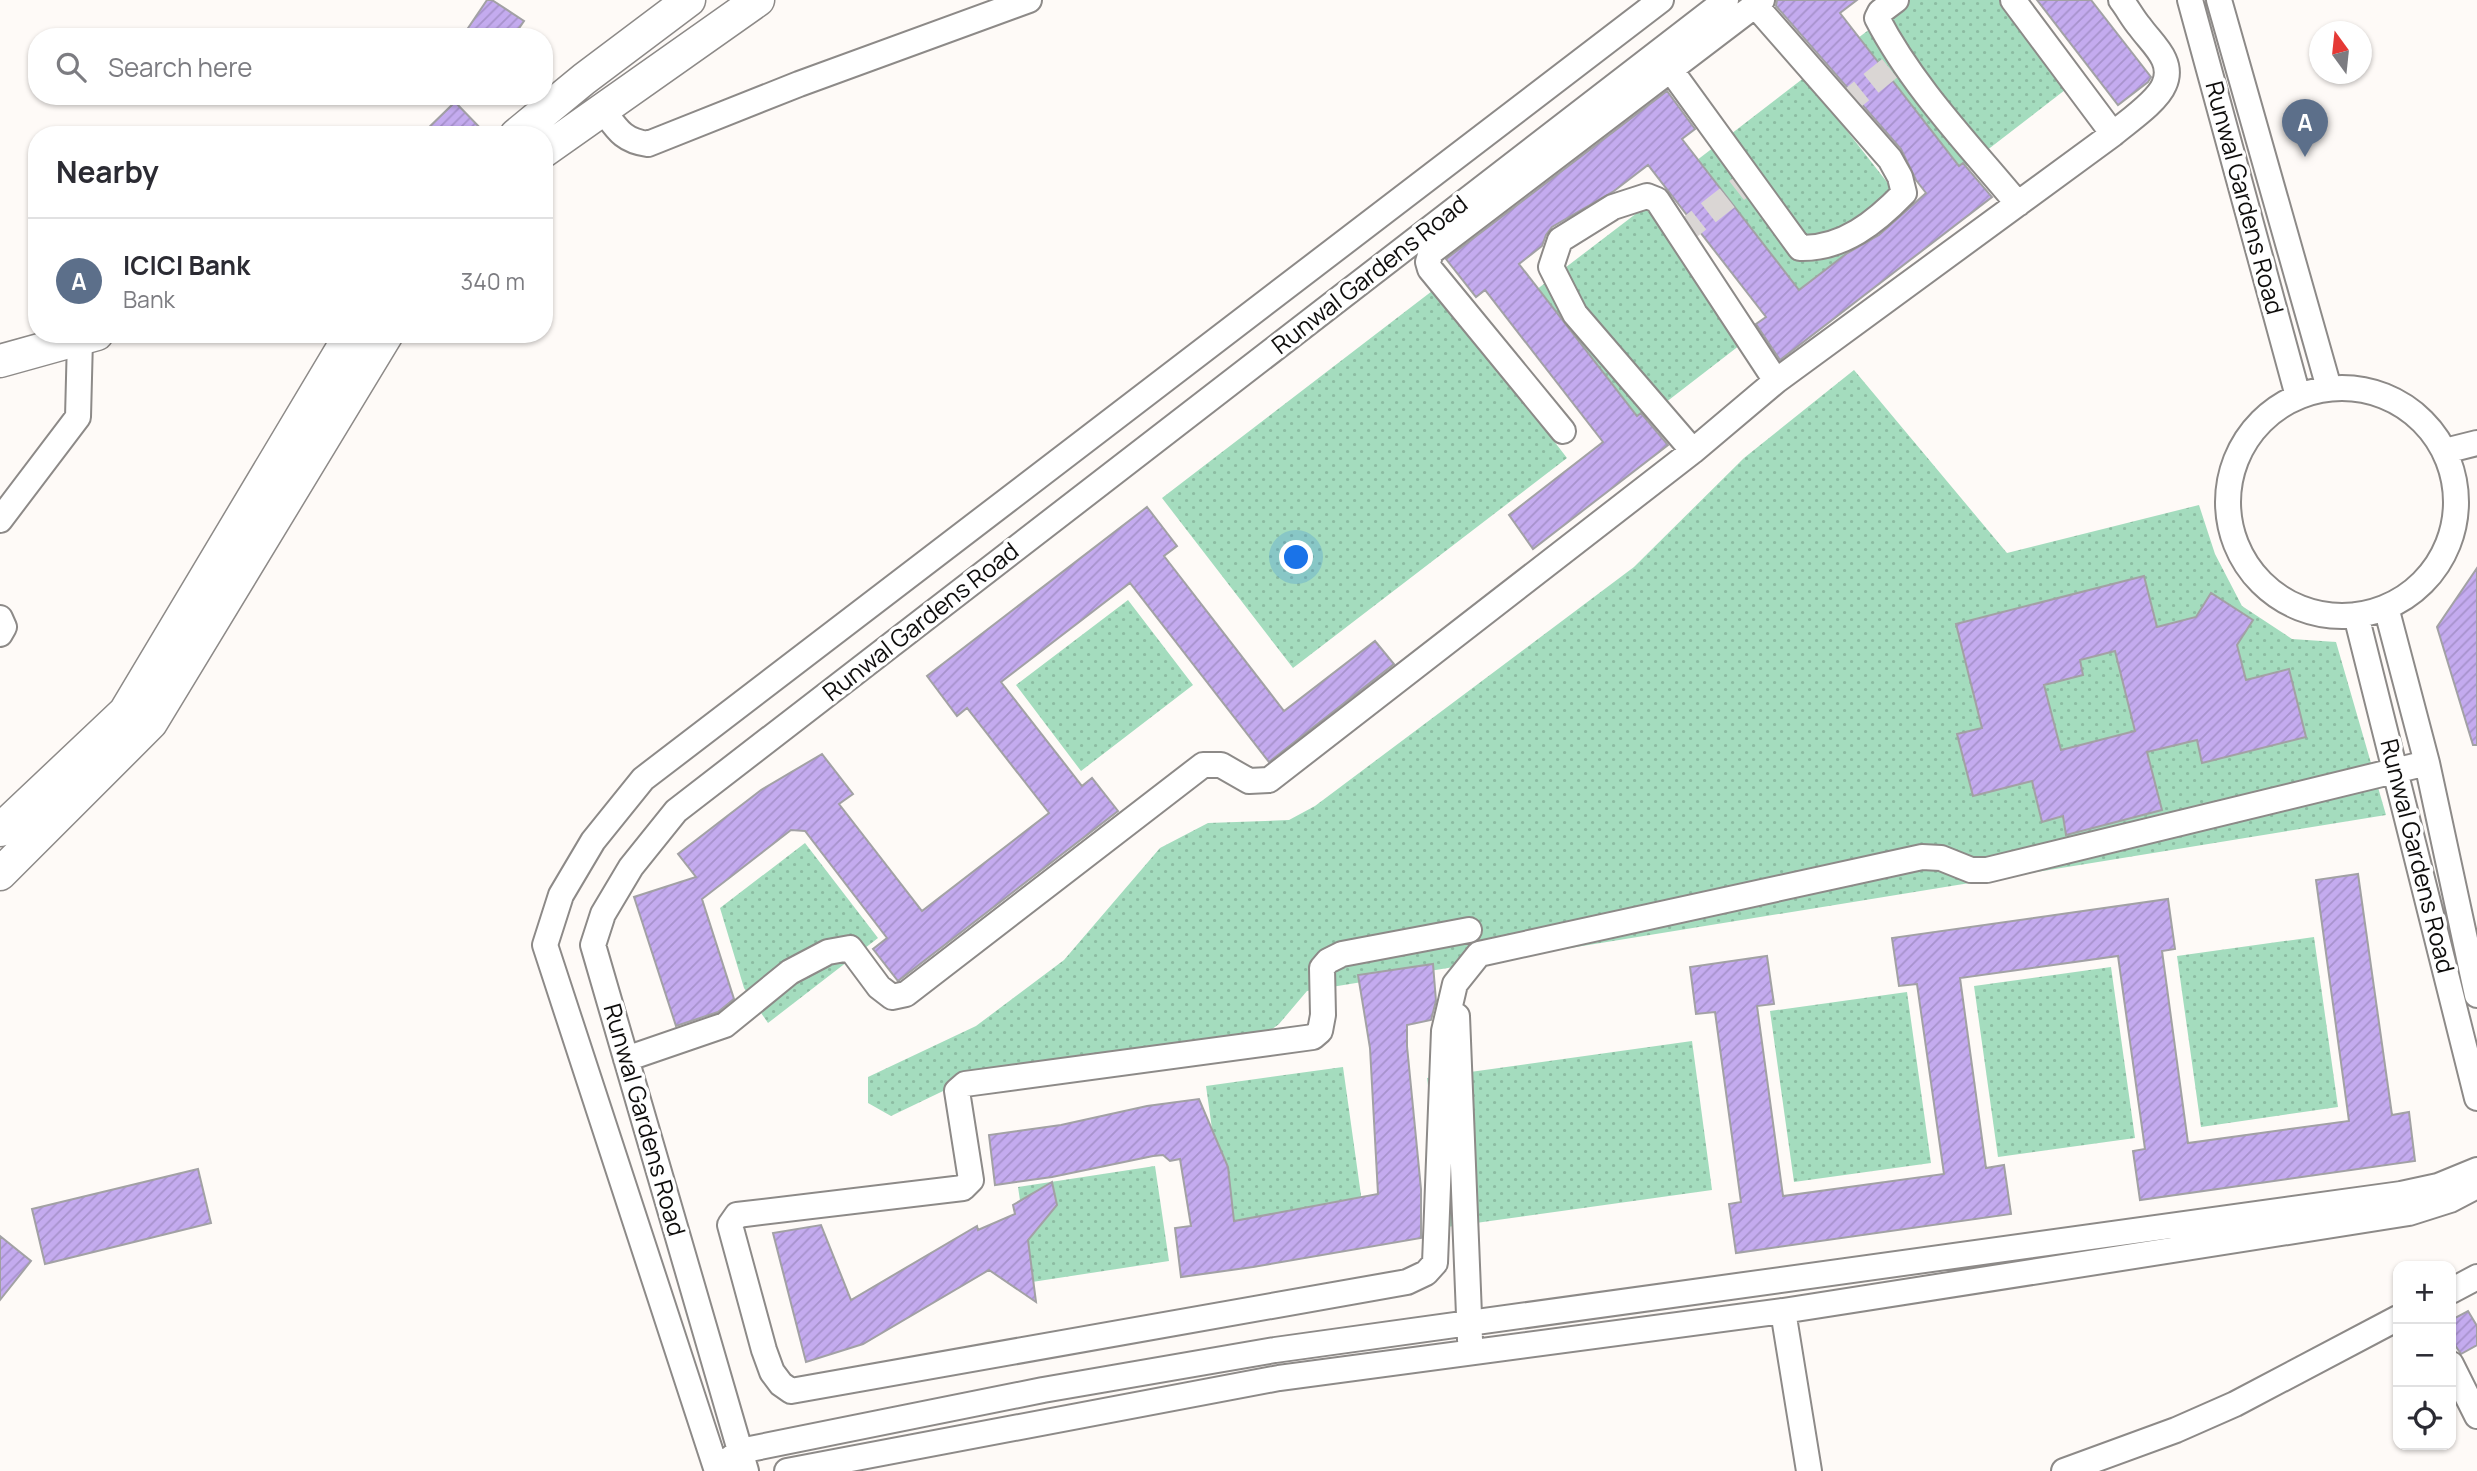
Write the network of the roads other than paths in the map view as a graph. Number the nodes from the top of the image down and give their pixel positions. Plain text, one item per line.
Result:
1 (689, 0) edge
2 (758, 0) edge
3 (1029, 0) edge
4 (1661, 0) edge
5 (1726, 0) edge
6 (1896, 0) edge
7 (2013, 0) edge
8 (2121, 0) edge
9 (2190, 0) edge
10 (2219, 0) edge
11 (1758, 3) edge
12 (1670, 69) junction
13 (552, 105) edge
14 (553, 105) edge
15 (603, 110) junction
16 (527, 126) edge
17 (2113, 134) junction
18 (553, 145) edge
19 (2018, 204) junction
20 (67, 343) edge
21 (88, 343) edge
22 (346, 343) edge
23 (382, 343) edge
24 (0, 361) edge
25 (1776, 381) junction
26 (2329, 388) junction
27 (2298, 396) junction
28 (1563, 431) dead end
29 (2477, 443) edge
30 (2445, 451) junction
31 (1693, 452) junction
32 (2467, 493) edge
33 (0, 520) edge
34 (2386, 607) junction
35 (2356, 615) junction
36 (0, 618) edge
37 (0, 634) edge
38 (2427, 763) junction
39 (2396, 771) junction
40 (0, 830) edge
41 (0, 874) edge
42 (1469, 930) dead end
43 (1455, 984) junction
44 (2477, 995) edge
45 (626, 1059) junction
46 (2477, 1098) edge
47 (2477, 1170) edge
48 (2477, 1186) edge
49 (2477, 1277) edge
50 (2456, 1288) edge
51 (1783, 1311) junction
52 (2393, 1321) edge
53 (1469, 1324) junction
54 (1471, 1352) junction
55 (2456, 1374) edge
56 (2477, 1416) edge
57 (743, 1461) edge
58 (715, 1470) edge
59 (787, 1471) edge
60 (1809, 1471) edge
61 (2064, 1471) edge

1 - 14 street
2 - 15 street
3 - 15 street
4 - 58 street, Runwal Gardens Road
5 - 45 street, Runwal Gardens Road
6 - 19 street
7 - 17 street
8 - 17 street
9 - 27 street, Runwal Gardens Road
10 - 26 street, Runwal Gardens Road
11 - 12 street
11 - 12 street
12 - 28 street
13 - 16 street
15 - 18 street
17 - 19 street
19 - 25 street
20 - 24 street
21 - 33 street
22 - 40 street
23 - 41 street
25 - 31 street
25 - 31 street
26 - 27 street
26 - 30 street
27 - 35 street
29 - 30 street
30 - 32 street
31 - 45 street
32 - 34 street
34 - 35 street
34 - 38 street, Runwal Gardens Road
35 - 39 street, Runwal Gardens Road
36 - 37 street
38 - 39 street
38 - 44 street, Runwal Gardens Road
39 - 43 street
39 - 46 street, Runwal Gardens Road
42 - 43 street
43 - 53 street
45 - 57 street, Runwal Gardens Road
47 - 53 street
48 - 51 street
49 - 50 street
51 - 54 street
51 - 60 street
52 - 61 street
53 - 54 street
53 - 57 street
54 - 59 street
55 - 56 street
57 - 58 street

